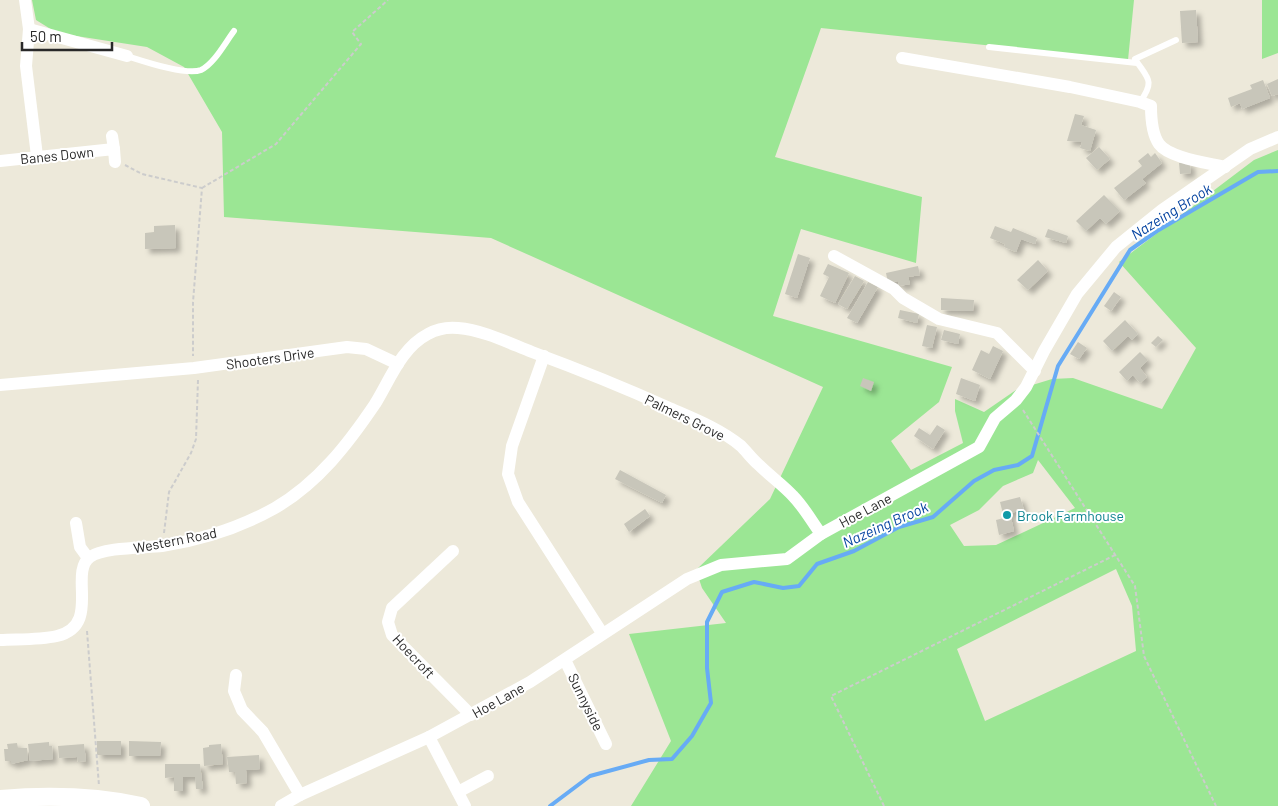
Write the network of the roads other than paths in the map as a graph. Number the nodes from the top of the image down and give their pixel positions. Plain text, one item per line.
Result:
1 (25, 0) edge
2 (29, 29) junction
3 (234, 31) dead end
4 (1176, 40) dead end
5 (989, 47) dead end
6 (127, 56) joint
7 (902, 58) dead end
8 (1137, 63) junction
9 (1140, 102) junction
10 (1278, 137) edge
11 (114, 149) road end
12 (37, 156) junction
13 (0, 161) edge
14 (1225, 167) junction
15 (834, 256) dead end
16 (544, 356) junction
17 (398, 364) junction
18 (1035, 371) junction
19 (0, 384) edge
20 (76, 523) dead end
21 (821, 534) junction
22 (453, 551) dead end
23 (88, 558) junction
24 (602, 633) junction
25 (0, 640) edge
26 (565, 660) junction
27 (236, 675) dead end
28 (470, 715) junction
29 (429, 737) junction
30 (606, 744) dead end
31 (488, 776) dead end
32 (458, 792) junction
33 (300, 795) junction
34 (0, 799) edge
35 (35, 801) edge
36 (141, 806) edge
37 (281, 806) edge
38 (465, 806) edge

1 - 2 street
2 - 6 street
2 - 12 street
3 - 6 lane
4 - 8 lane
5 - 8 lane
7 - 9 street
8 - 9 lane
9 - 14 street
10 - 14 street, Hoe Lane
11 - 12 street, Banes Down
12 - 13 street, Banes Down
14 - 18 street, Hoe Lane
15 - 18 street
16 - 17 street, Palmers Grove
16 - 21 street, Palmers Grove
16 - 24 street
17 - 19 street, Shooters Drive
17 - 23 street, Western Road
18 - 21 street, Hoe Lane
20 - 23 street
21 - 24 street, Hoe Lane
22 - 28 street, Hoecroft
23 - 25 street
24 - 26 street, Hoe Lane
26 - 28 street, Hoe Lane
26 - 30 street, Sunnyside
27 - 33 street
28 - 29 street, Hoe Lane
29 - 32 street
29 - 33 street, Hoe Lane
31 - 32 street
32 - 38 street
33 - 37 street, Hoe Lane
34 - 35 street
35 - 36 street

